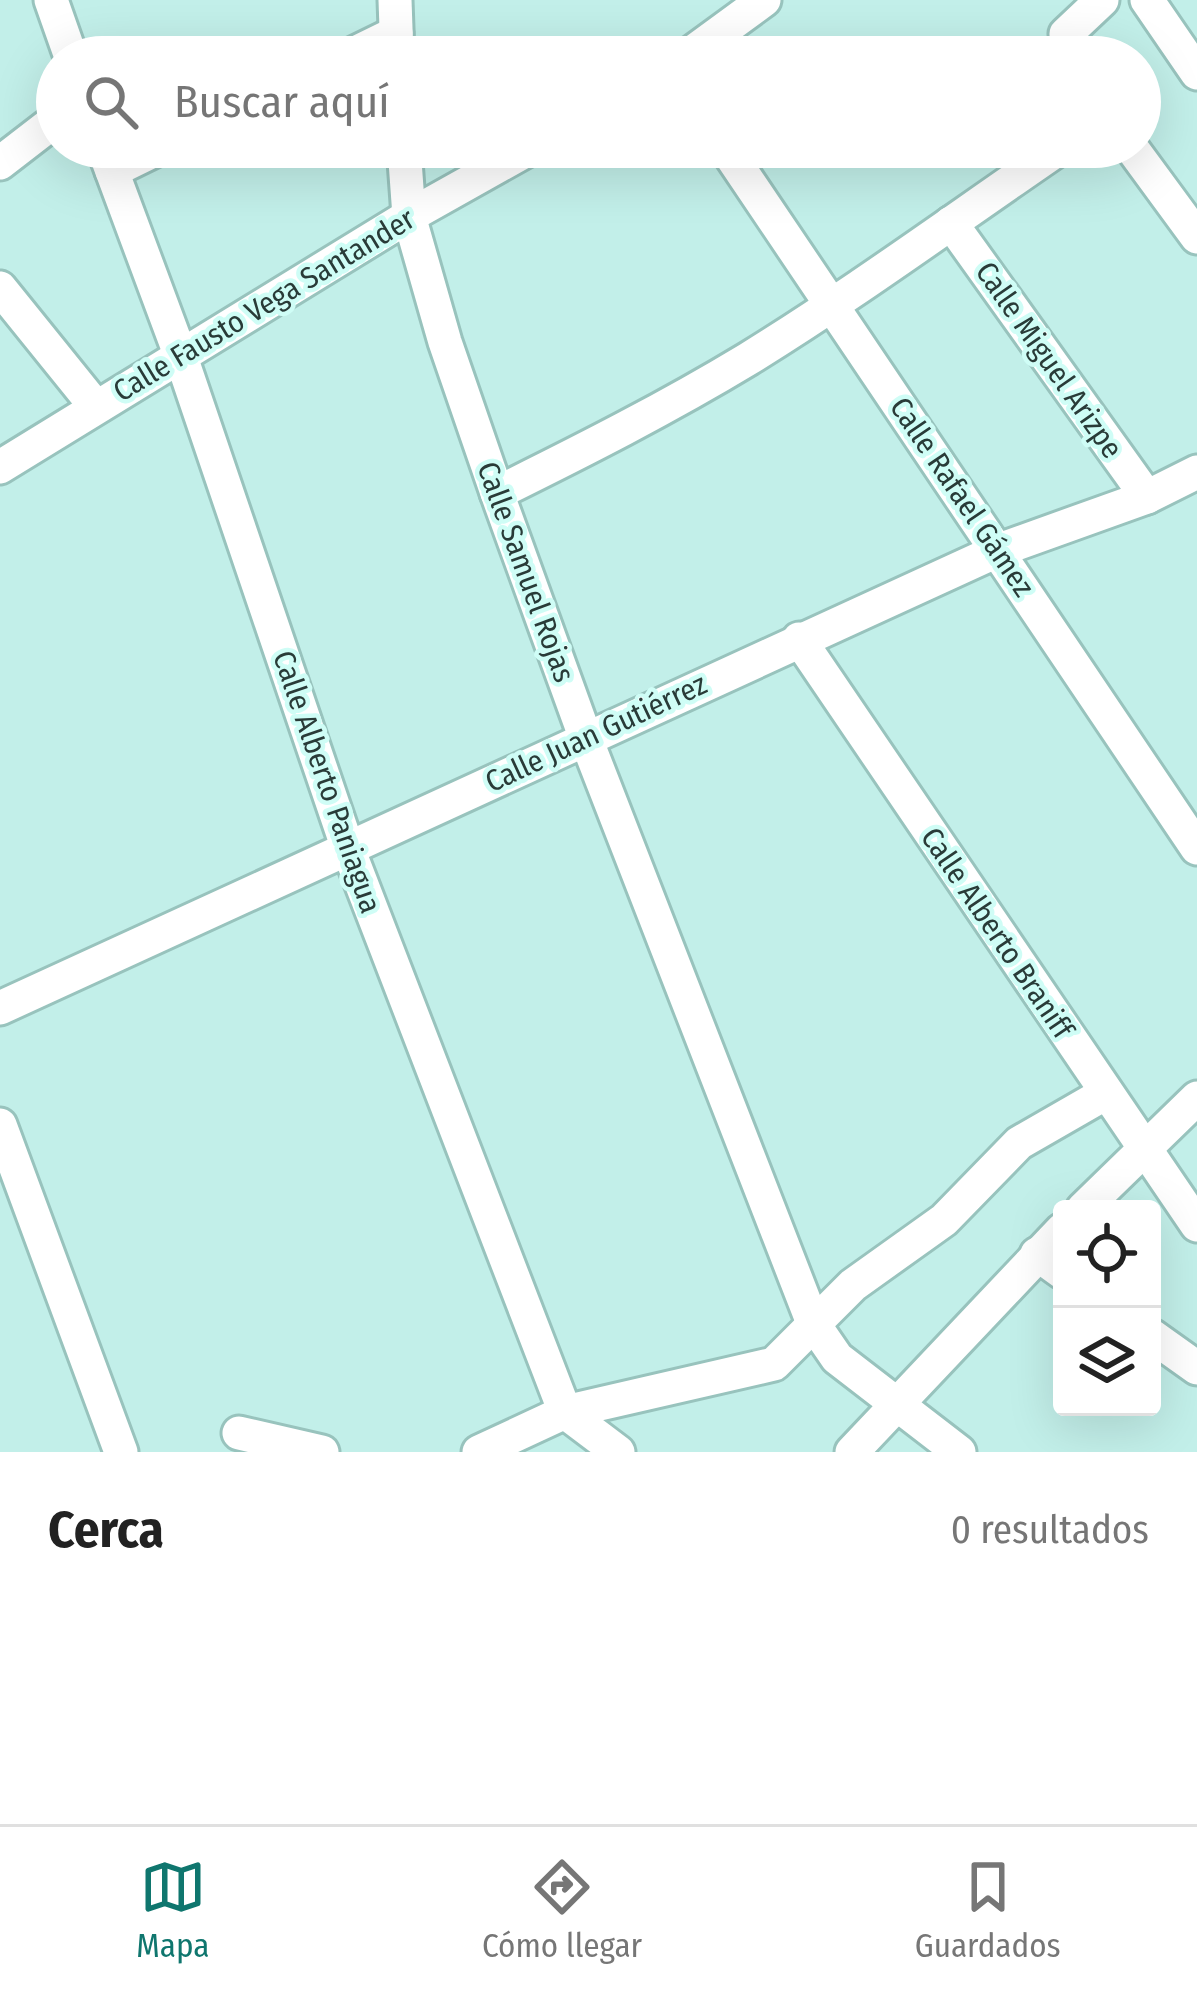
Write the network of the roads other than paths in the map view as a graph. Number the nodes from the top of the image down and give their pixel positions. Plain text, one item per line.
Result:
1 (51, 0) edge
2 (764, 0) edge
3 (1102, 0) edge
4 (1147, 0) edge
5 (64, 36) edge
6 (715, 36) edge
7 (1069, 36) edge
8 (1197, 73) edge
9 (36, 135) edge
10 (0, 163) edge
11 (111, 168) edge
12 (406, 168) edge
13 (495, 168) edge
14 (738, 168) edge
15 (1030, 168) edge
16 (1146, 168) edge
17 (409, 216) junction
18 (951, 223) junction
19 (1197, 237) edge
20 (0, 288) edge
21 (831, 306) junction
22 (180, 354) junction
23 (96, 407) junction
24 (0, 466) edge
25 (1197, 472) edge
26 (496, 494) junction
27 (1147, 497) junction
28 (999, 550) junction
29 (799, 640) junction
30 (586, 739) junction
31 (1187, 808) edge
32 (347, 846) junction
33 (1197, 848) edge
34 (0, 1008) edge
35 (1106, 1093) junction
36 (1197, 1098) edge
37 (0, 1125) edge
38 (1144, 1148) junction
39 (1091, 1200) edge
40 (1197, 1225) edge
41 (1050, 1263) edge
42 (813, 1323) junction
43 (1161, 1342) edge
44 (1197, 1368) edge
45 (896, 1405) junction
46 (565, 1412) junction
47 (239, 1433) dead end
48 (121, 1452) edge
49 (322, 1452) edge
50 (479, 1452) edge
51 (618, 1452) edge
52 (852, 1452) edge
53 (959, 1452) edge

1 - 5 street
2 - 6 street
3 - 7 street
4 - 8 street
9 - 10 street
11 - 22 street, Calle Alberto Paniagua
12 - 17 street, Calle Samuel Rojas
13 - 17 street, Calle Fausto Vega Santander
14 - 21 street, Calle Rafael Gámez
15 - 18 street
16 - 19 street
17 - 22 street, Calle Fausto Vega Santander
17 - 26 street, Calle Samuel Rojas
18 - 21 street
18 - 27 street, Calle Miguel Arizpe
20 - 23 street
21 - 26 street
21 - 28 street, Calle Rafael Gámez
22 - 23 street, Calle Fausto Vega Santander
22 - 32 street, Calle Alberto Paniagua
23 - 24 street, Calle Fausto Vega Santander
25 - 27 street, Calle Juan Gutiérrez
26 - 30 street, Calle Samuel Rojas
27 - 28 street, Calle Juan Gutiérrez
28 - 29 street, Calle Juan Gutiérrez
28 - 31 street, Calle Rafael Gámez
29 - 30 street, Calle Juan Gutiérrez
29 - 35 street, Calle Alberto Braniff
30 - 32 street, Calle Juan Gutiérrez
30 - 42 street, Calle Samuel Rojas
31 - 33 street, Calle Rafael Gámez
32 - 34 street, Calle Juan Gutiérrez
32 - 46 street, Calle Alberto Paniagua
35 - 38 street, Calle Alberto Braniff
35 - 42 street
36 - 38 street
37 - 48 street
38 - 39 street
38 - 40 street, Calle Alberto Braniff
41 - 45 street
42 - 45 street, Calle Samuel Rojas
42 - 46 street
43 - 44 street
45 - 52 street
45 - 53 street, Calle Samuel Rojas
46 - 50 street
46 - 51 street
47 - 49 street

